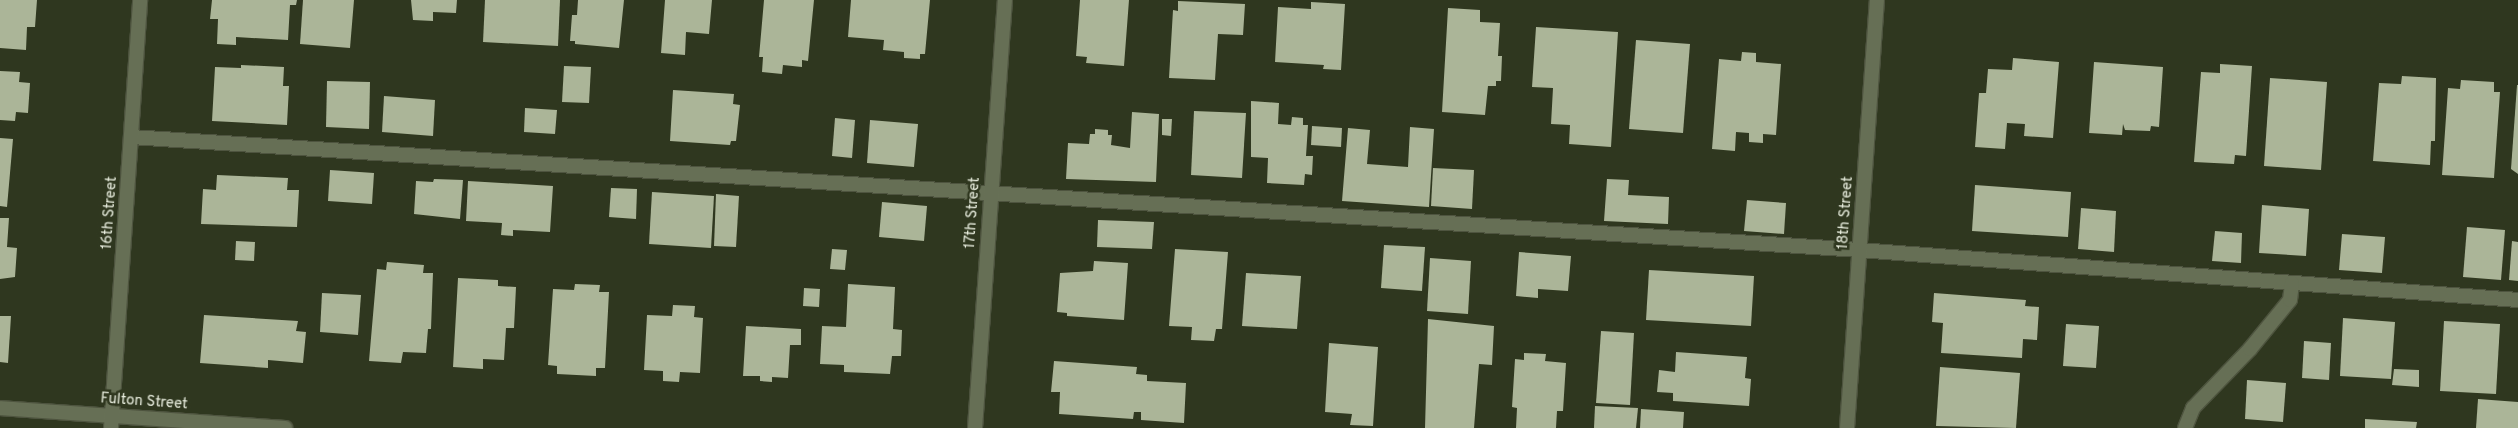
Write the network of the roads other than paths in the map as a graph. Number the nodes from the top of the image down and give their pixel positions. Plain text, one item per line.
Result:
1 (140, 0) edge
2 (1005, 0) edge
3 (1877, 0) edge
4 (131, 137) junction
5 (991, 194) junction
6 (1859, 250) junction
7 (2292, 283) junction
8 (2518, 300) edge
9 (0, 408) edge
10 (111, 422) edge
11 (207, 425) edge
12 (285, 428) edge
13 (975, 428) edge
14 (1847, 428) edge
15 (2185, 428) edge

1 - 4 street, 16th Street
2 - 5 street, 17th Street
3 - 6 street, 18th Street
4 - 5 street
4 - 10 street, 16th Street
5 - 6 street
5 - 13 street, 17th Street
6 - 7 street
6 - 14 street, 18th Street
7 - 8 street
7 - 15 street
9 - 10 street, Fulton Street
10 - 11 street, Fulton Street
11 - 12 street, Fulton Street

